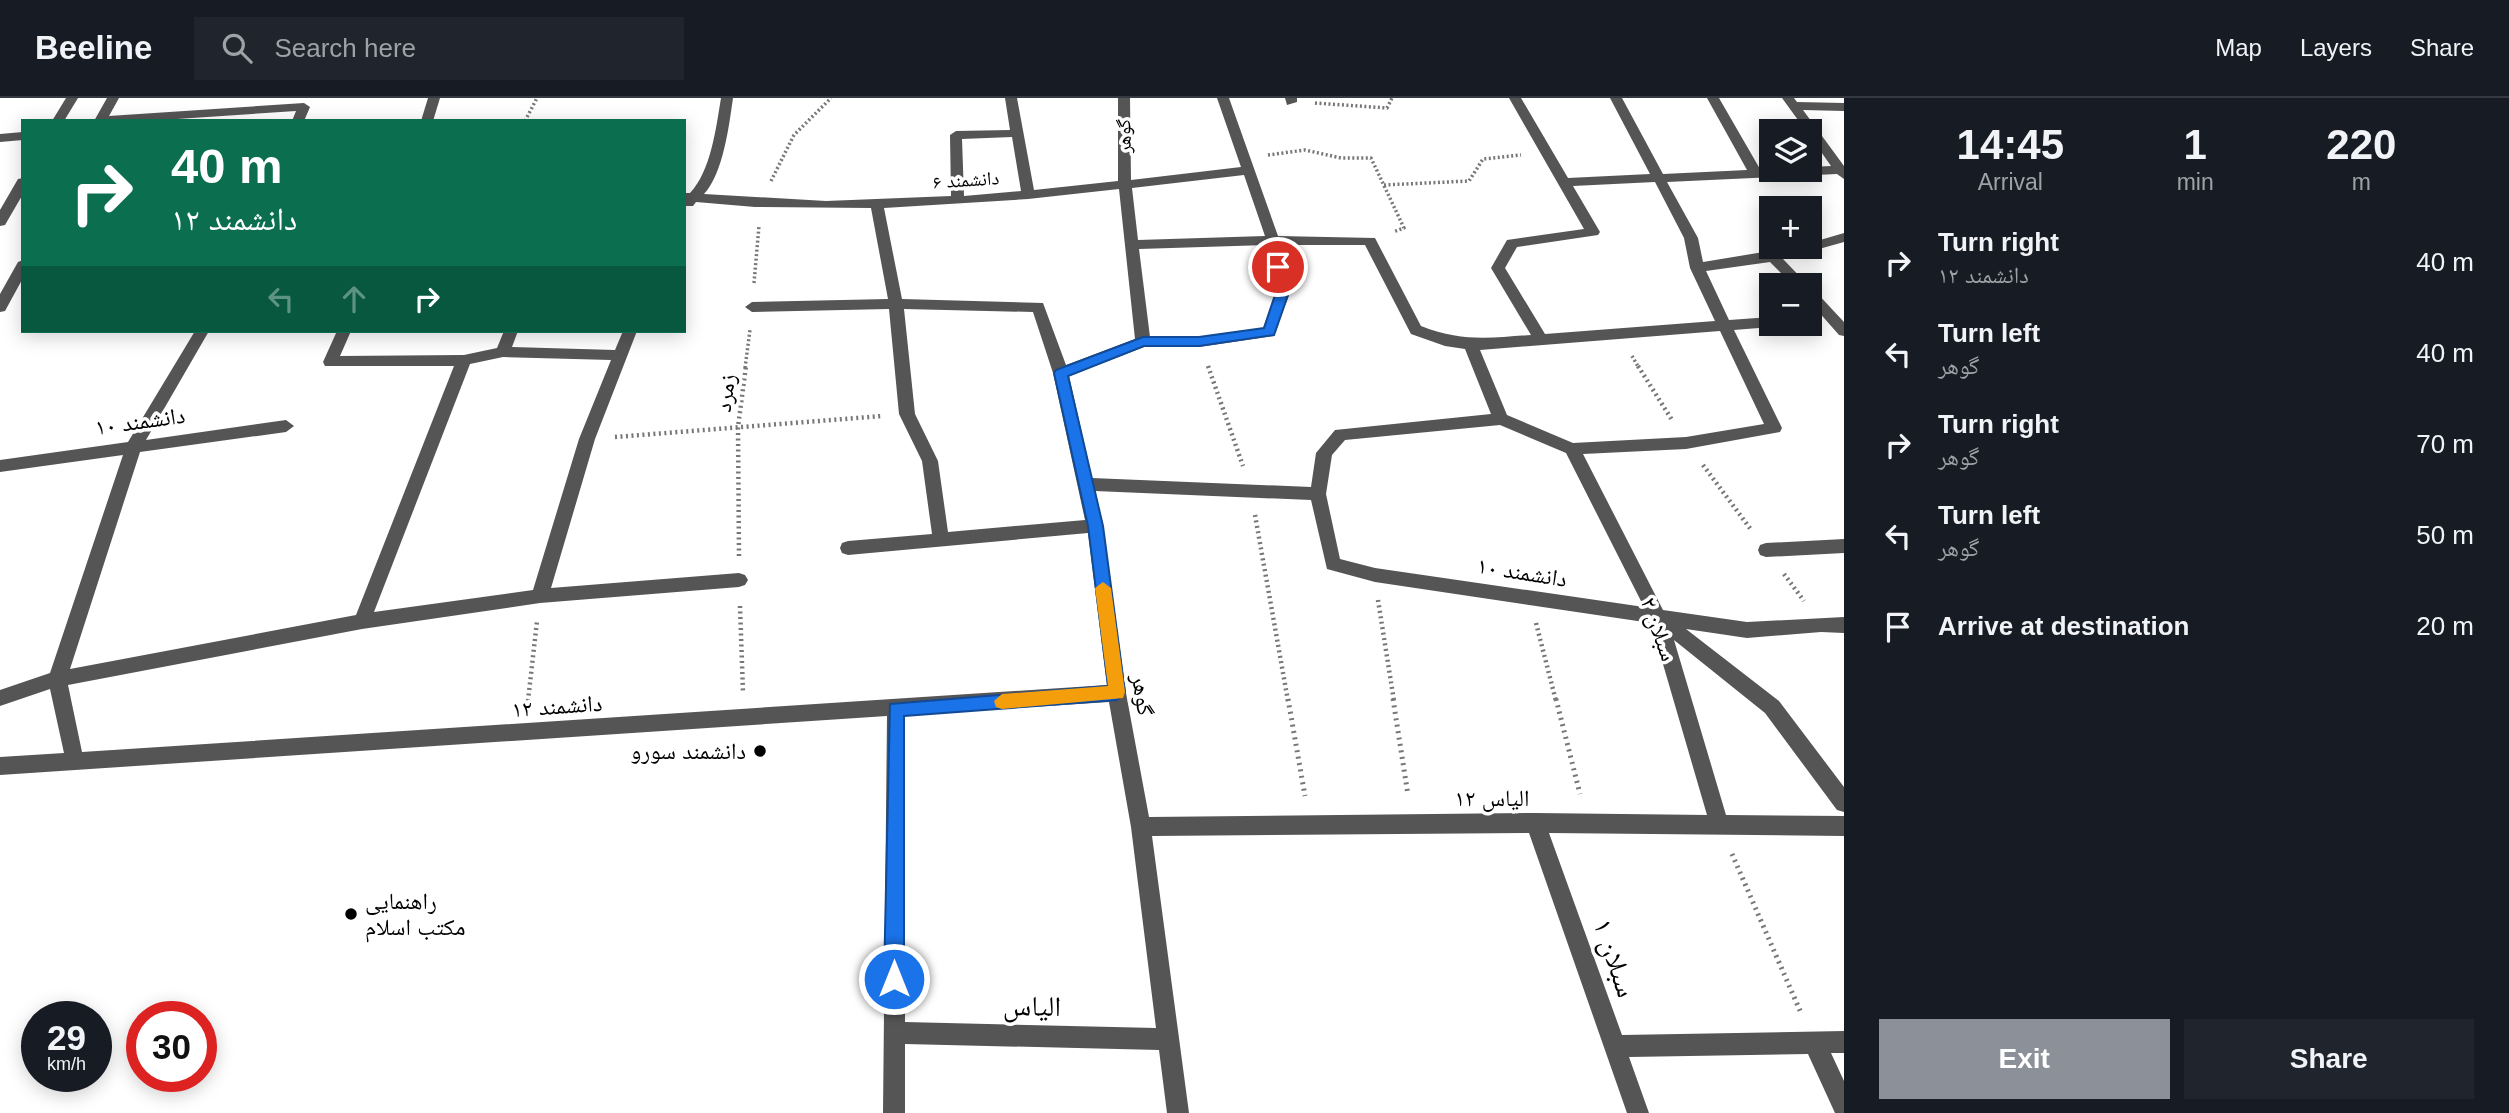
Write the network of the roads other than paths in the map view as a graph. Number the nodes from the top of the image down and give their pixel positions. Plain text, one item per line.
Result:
1 (72, 98) edge
2 (113, 98) edge
3 (244, 98) edge
4 (434, 98) edge
5 (727, 98) edge
6 (1012, 98) edge
7 (1124, 98) edge
8 (1223, 98) edge
9 (1515, 98) edge
10 (1616, 98) edge
11 (1713, 98) edge
12 (1790, 102) edge
13 (1844, 107) edge
14 (239, 112) junction
15 (59, 119) edge
16 (102, 119) edge
17 (132, 119) edge
18 (299, 119) edge
19 (428, 119) edge
20 (1019, 133) junction
21 (21, 136) edge
22 (0, 138) edge
23 (1248, 164) junction
24 (1842, 173) edge
25 (1756, 174) junction
26 (1658, 178) junction
27 (1564, 182) junction
28 (21, 185) edge
29 (1125, 185) junction
30 (1028, 195) junction
31 (958, 200) junction
32 (687, 201) edge
33 (877, 206) junction
34 (0, 222) edge
35 (1844, 237) edge
36 (1273, 240) junction
37 (1822, 243) edge
38 (1132, 245) junction
39 (1759, 259) edge
40 (1775, 259) edge
41 (1697, 268) junction
42 (21, 271) edge
43 (1789, 273) edge
44 (1822, 303) edge
45 (896, 304) junction
46 (0, 307) edge
47 (752, 307) road end
48 (1837, 314) edge
49 (1759, 323) edge
50 (1727, 327) junction
51 (1844, 331) edge
52 (201, 333) edge
53 (343, 333) edge
54 (510, 333) edge
55 (629, 333) edge
56 (1541, 339) junction
57 (1143, 342) junction
58 (1471, 345) junction
59 (503, 352) junction
60 (620, 355) junction
61 (464, 360) junction
62 (1061, 373) junction
63 (1501, 419) junction
64 (286, 426) dead end
65 (134, 446) junction
66 (1572, 449) junction
67 (0, 466) edge
68 (1086, 484) junction
69 (1318, 494) junction
70 (1095, 526) junction
71 (941, 540) junction
72 (1844, 546) edge
73 (848, 548) dead end
74 (1766, 550) dead end
75 (740, 580) road end
76 (540, 596) junction
77 (1658, 617) junction
78 (362, 621) junction
79 (1844, 625) edge
80 (57, 679) junction
81 (1117, 692) junction
82 (0, 698) edge
83 (896, 709) junction
84 (75, 761) junction
85 (0, 766) edge
86 (1844, 803) edge
87 (1536, 823) junction
88 (1719, 824) junction
89 (1844, 826) edge
90 (1141, 827) junction
91 (893, 1033) junction
92 (1168, 1039) junction
93 (1844, 1042) edge
94 (1815, 1043) junction
95 (1614, 1046) junction
96 (1844, 1107) edge
97 (894, 1113) edge
98 (1178, 1113) edge
99 (1638, 1113) edge

1 - 15 street
2 - 16 street
3 - 14 street
4 - 19 street
5 - 32 street
6 - 20 street
7 - 29 street, گوهر
8 - 23 street
9 - 27 street
10 - 26 street
11 - 25 street
12 - 13 street
12 - 24 street
14 - 17 street
14 - 18 street
20 - 30 street
20 - 31 street
21 - 22 street
23 - 29 street, دانشمند ۶
23 - 36 street
24 - 25 street
25 - 26 street
26 - 27 street
26 - 41 street
27 - 56 street
28 - 34 street
29 - 30 street, دانشمند ۶
29 - 38 street, گوهر
30 - 31 street, دانشمند ۶
31 - 33 street, دانشمند ۶
32 - 33 street, دانشمند ۶
33 - 45 street
35 - 37 street
36 - 38 street
36 - 57 street
36 - 58 street
38 - 57 street, گوهر
39 - 41 street
40 - 43 street
41 - 50 street
42 - 46 street
44 - 48 street
45 - 47 street
45 - 62 street, گوهر
45 - 71 street
48 - 51 street
49 - 50 street
50 - 56 street
50 - 66 street
52 - 65 street
53 - 61 street
54 - 59 street
55 - 60 street
56 - 58 street
57 - 62 street
58 - 63 street
59 - 60 street
59 - 61 street
60 - 76 street
61 - 78 street
62 - 68 street, گوهر
63 - 66 street
63 - 69 street
64 - 65 street, دانشمند ۱۰
65 - 67 street, دانشمند ۱۰
65 - 80 street
66 - 77 street, سبلان ۲
68 - 69 street
68 - 70 street, گوهر
69 - 77 street, دانشمند ۱۰
70 - 71 street
70 - 81 street, گوهر
71 - 73 street
72 - 74 street
75 - 76 street
76 - 78 street
77 - 79 street, دانشمند ۱۰
77 - 86 street
77 - 88 street, سبلان ۲
78 - 80 street
80 - 82 street
80 - 84 street
81 - 83 street, دانشمند ۱۲
81 - 90 street, گوهر
83 - 84 street, دانشمند ۱۲
83 - 91 street
84 - 85 street, دانشمند ۱۲
87 - 88 street, الیاس ۱۲
87 - 90 street, الیاس ۱۲
87 - 95 street, سبلان ۱
88 - 89 street, الیاس ۱۲
90 - 92 street, گوهر
91 - 92 street, الیاس
91 - 97 street
92 - 98 street, گوهر
93 - 94 street
94 - 95 street
94 - 96 street
95 - 99 street, سبلان ۱

